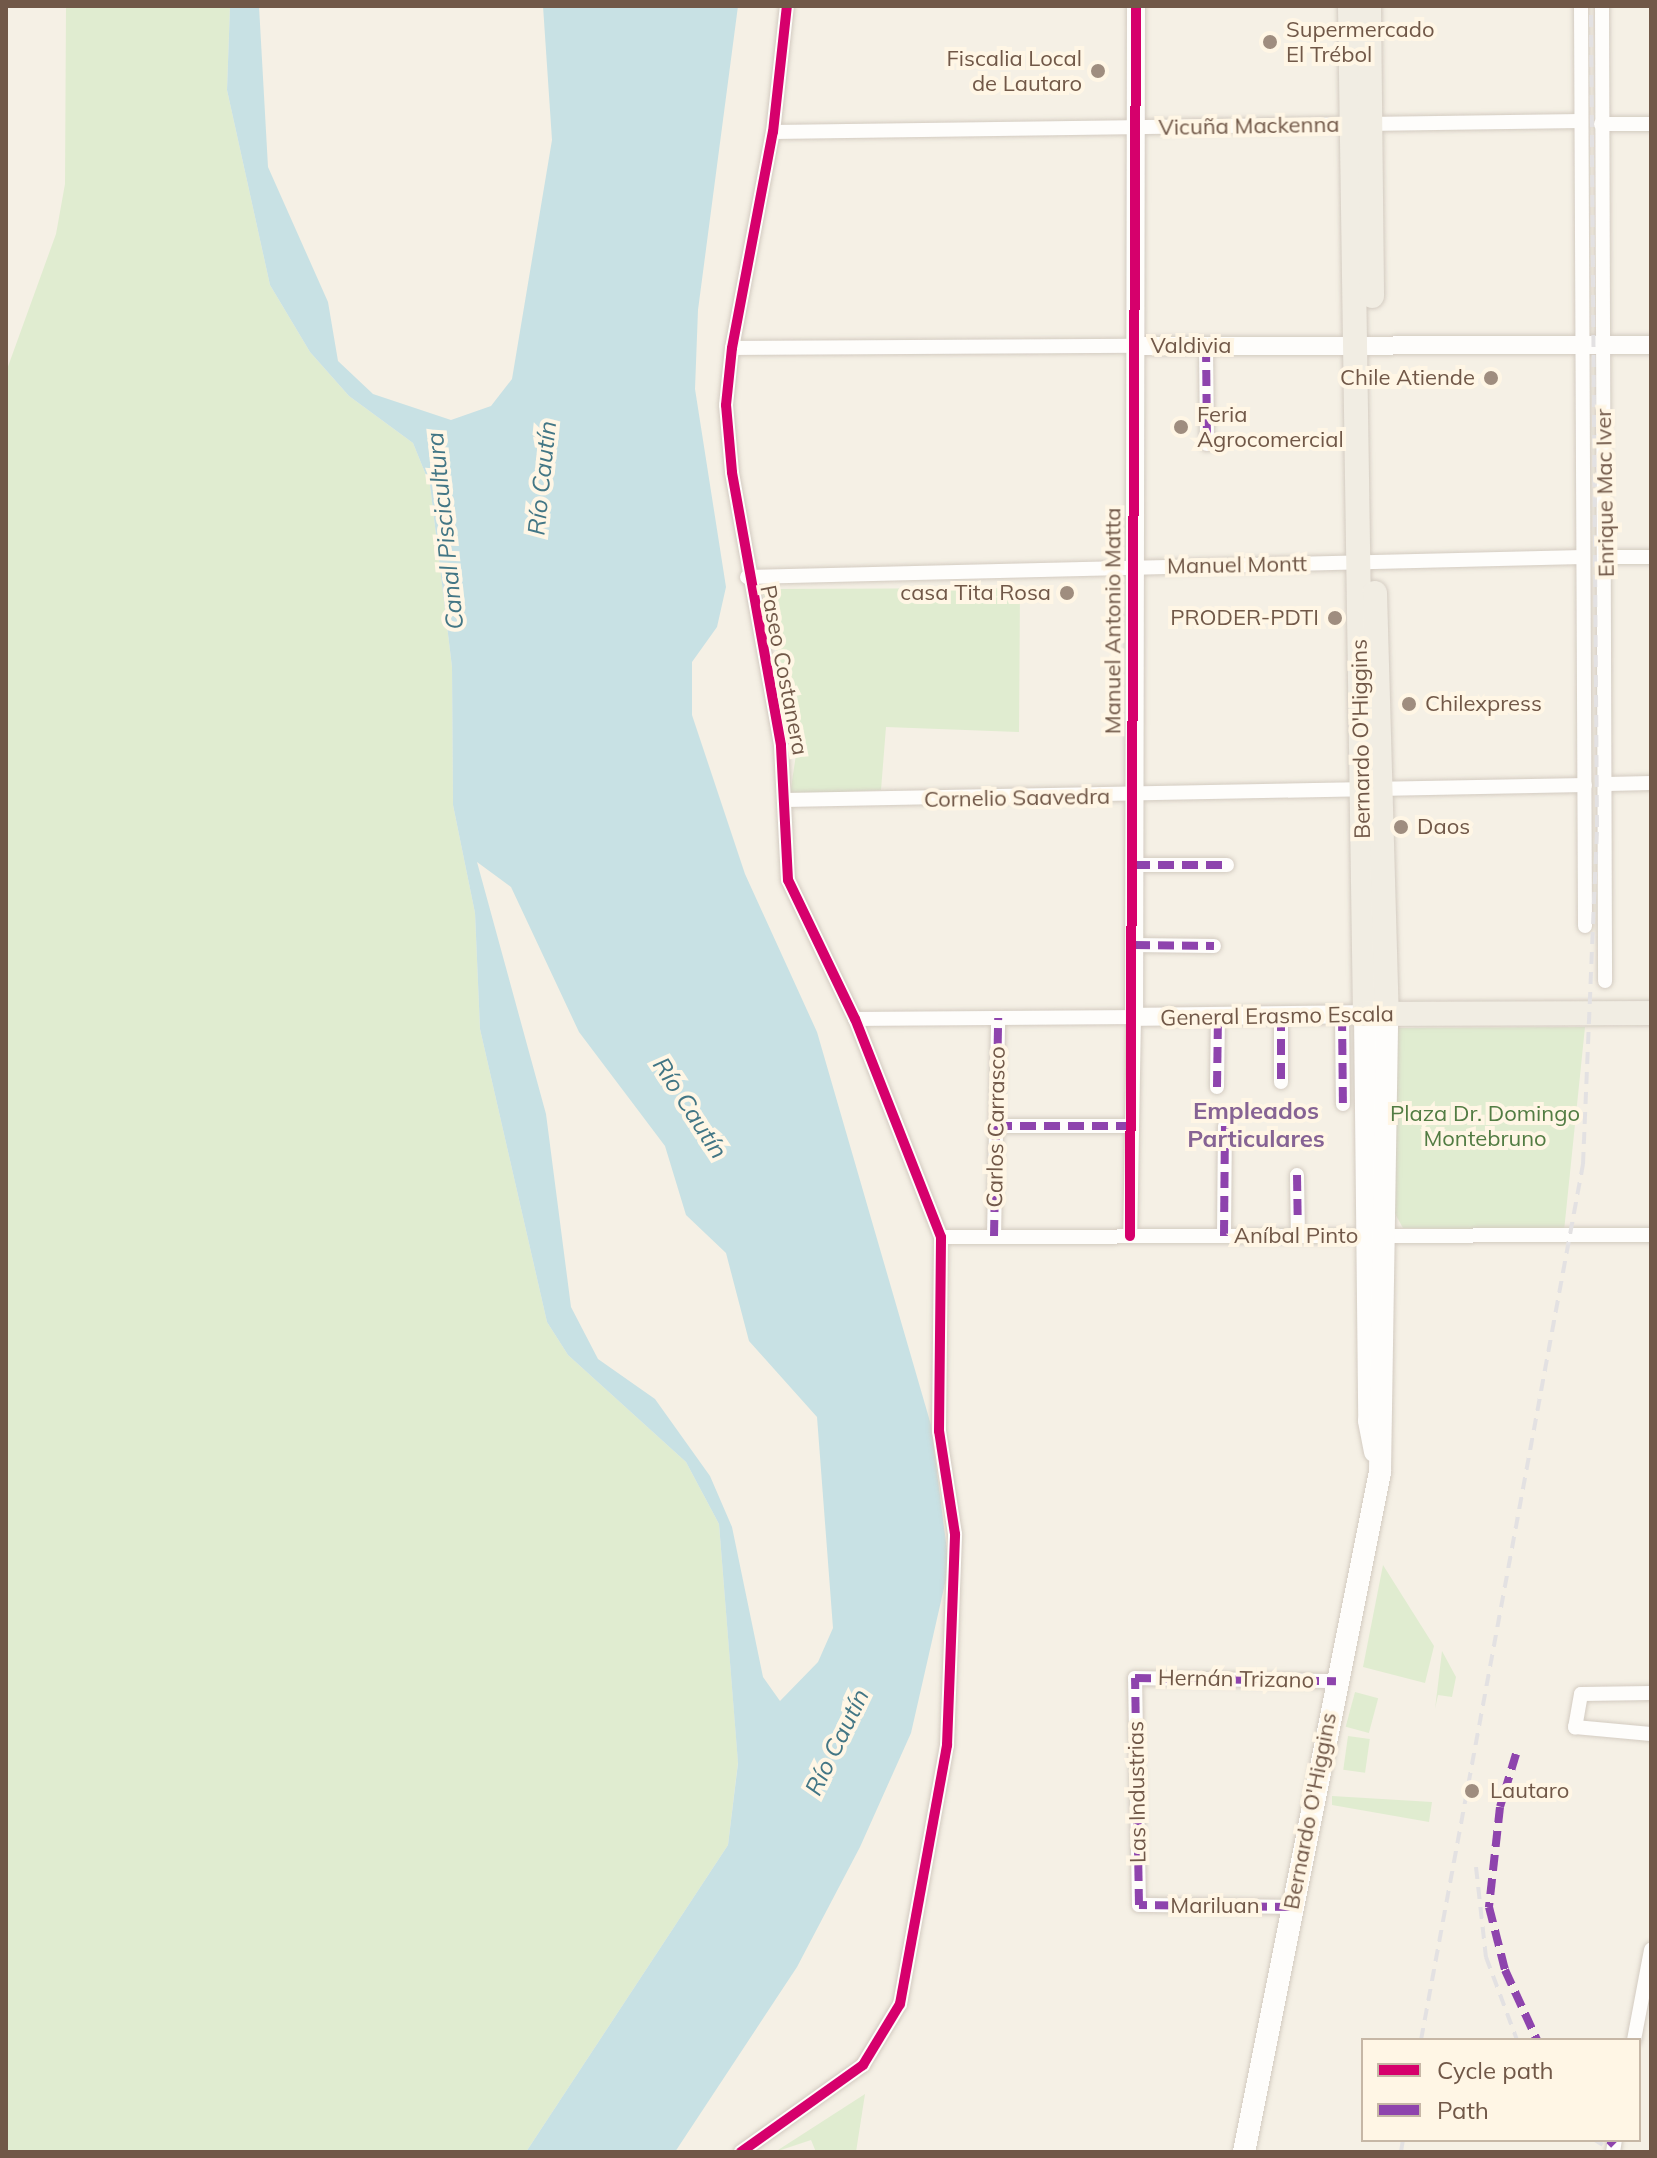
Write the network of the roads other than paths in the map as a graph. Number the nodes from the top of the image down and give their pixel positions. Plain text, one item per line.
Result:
1 (787, 6) edge
2 (1136, 6) edge
3 (1350, 6) edge
4 (1369, 6) edge
5 (1581, 6) edge
6 (1602, 6) edge
7 (1581, 121) junction
8 (1361, 124) junction
9 (1601, 124) junction
10 (1651, 124) edge
11 (1136, 127) junction
12 (773, 132) junction
13 (1364, 345) junction
14 (1580, 345) junction
15 (1603, 345) junction
16 (1651, 345) edge
17 (1134, 346) junction
18 (1206, 346) junction
19 (732, 348) junction
20 (1207, 444) dead end
21 (1583, 557) junction
22 (1607, 557) junction
23 (1651, 557) edge
24 (1366, 562) junction
25 (1132, 568) junction
26 (747, 577) junction
27 (1651, 783) edge
28 (1607, 784) junction
29 (1585, 785) junction
30 (1370, 792) junction
31 (1133, 797) junction
32 (785, 800) junction
33 (1134, 865) junction
34 (1227, 865) dead end
35 (1585, 926) dead end
36 (1134, 945) junction
37 (1214, 946) dead end
38 (1605, 981) dead end
39 (1651, 1013) edge
40 (1365, 1014) junction
41 (1281, 1015) junction
42 (1218, 1016) junction
43 (1134, 1017) junction
44 (998, 1018) junction
45 (855, 1019) junction
46 (1281, 1082) dead end
47 (1217, 1087) dead end
48 (1343, 1104) dead end
49 (996, 1126) junction
50 (1132, 1126) junction
51 (1225, 1126) dead end
52 (1297, 1175) dead end
53 (1651, 1235) edge
54 (994, 1236) junction
55 (1130, 1236) junction
56 (1224, 1236) junction
57 (1298, 1236) junction
58 (1377, 1236) junction
59 (941, 1237) junction
60 (1135, 1678) joint
61 (1336, 1681) junction
62 (1651, 1693) edge
63 (1651, 1734) edge
64 (1139, 1905) joint
65 (1291, 1907) junction
66 (1651, 1950) edge
67 (1650, 1968) edge
68 (1634, 2038) edge
69 (741, 2152) edge
70 (1244, 2152) edge

1 - 12 street, Paseo Costanera
2 - 11 street, Manuel Antonio Matta
3 - 8 main road, Bernardo O'Higgins
4 - 8 main road, Bernardo O'Higgins
5 - 7 street, Enrique Mac Iver
6 - 9 street, Enrique Mac Iver
7 - 8 street, Vicuña Mackenna
7 - 14 street, Enrique Mac Iver
8 - 11 street, Vicuña Mackenna
8 - 13 main road, Bernardo O'Higgins
9 - 10 street
9 - 15 street, Enrique Mac Iver
11 - 12 street, Vicuña Mackenna
11 - 17 street, Manuel Antonio Matta
12 - 19 street, Paseo Costanera
13 - 14 street, Valdivia
13 - 18 street, Valdivia
13 - 24 main road, Bernardo O'Higgins
14 - 15 street, Valdivia
14 - 21 street, Enrique Mac Iver
15 - 16 street, Valdivia
15 - 22 street, Enrique Mac Iver
17 - 18 street, Valdivia
17 - 19 street, Valdivia
17 - 25 street, Manuel Antonio Matta
18 - 20 street
19 - 26 street, Paseo Costanera
21 - 24 street, Manuel Montt
21 - 29 street, Enrique Mac Iver
22 - 23 street
22 - 28 street, Enrique Mac Iver
24 - 25 street, Manuel Montt
24 - 30 main road, Bernardo O'Higgins
25 - 26 street, Manuel Montt
25 - 31 street, Manuel Antonio Matta
26 - 32 street, Paseo Costanera
27 - 28 street
28 - 38 street, Enrique Mac Iver
29 - 30 street, Cornelio Saavedra
29 - 35 street, Enrique Mac Iver
30 - 31 street, Cornelio Saavedra
30 - 40 main road, Bernardo O'Higgins
31 - 32 street, Cornelio Saavedra
31 - 33 street, Manuel Antonio Matta
32 - 45 street, Paseo Costanera
33 - 34 street
33 - 36 street, Manuel Antonio Matta
36 - 37 street
36 - 43 street, Manuel Antonio Matta
39 - 40 main road, General Erasmo Escala
40 - 41 street, General Erasmo Escala
40 - 48 street
40 - 58 main road, Bernardo O'Higgins
41 - 42 street, General Erasmo Escala
41 - 46 street
42 - 43 street, General Erasmo Escala
42 - 47 street
43 - 44 street, General Erasmo Escala
43 - 50 street, Manuel Antonio Matta
44 - 45 street, General Erasmo Escala
44 - 49 street, Carlos Carrasco
45 - 59 street, Paseo Costanera
49 - 50 street
49 - 54 street, Carlos Carrasco
50 - 55 street, Manuel Antonio Matta
51 - 56 street
52 - 57 street
53 - 58 street, Aníbal Pinto
54 - 55 street, Aníbal Pinto
54 - 59 street, Aníbal Pinto
55 - 56 street, Aníbal Pinto
56 - 57 street, Aníbal Pinto
57 - 58 street, Aníbal Pinto
58 - 61 main road, Bernardo O'Higgins
59 - 69 street
60 - 61 street, Hernán Trizano
60 - 64 street, Las Industrias
61 - 65 main road, Bernardo O'Higgins
62 - 63 street
64 - 65 street, Mariluan
65 - 70 main road, Bernardo O'Higgins
66 - 67 street
67 - 68 street

